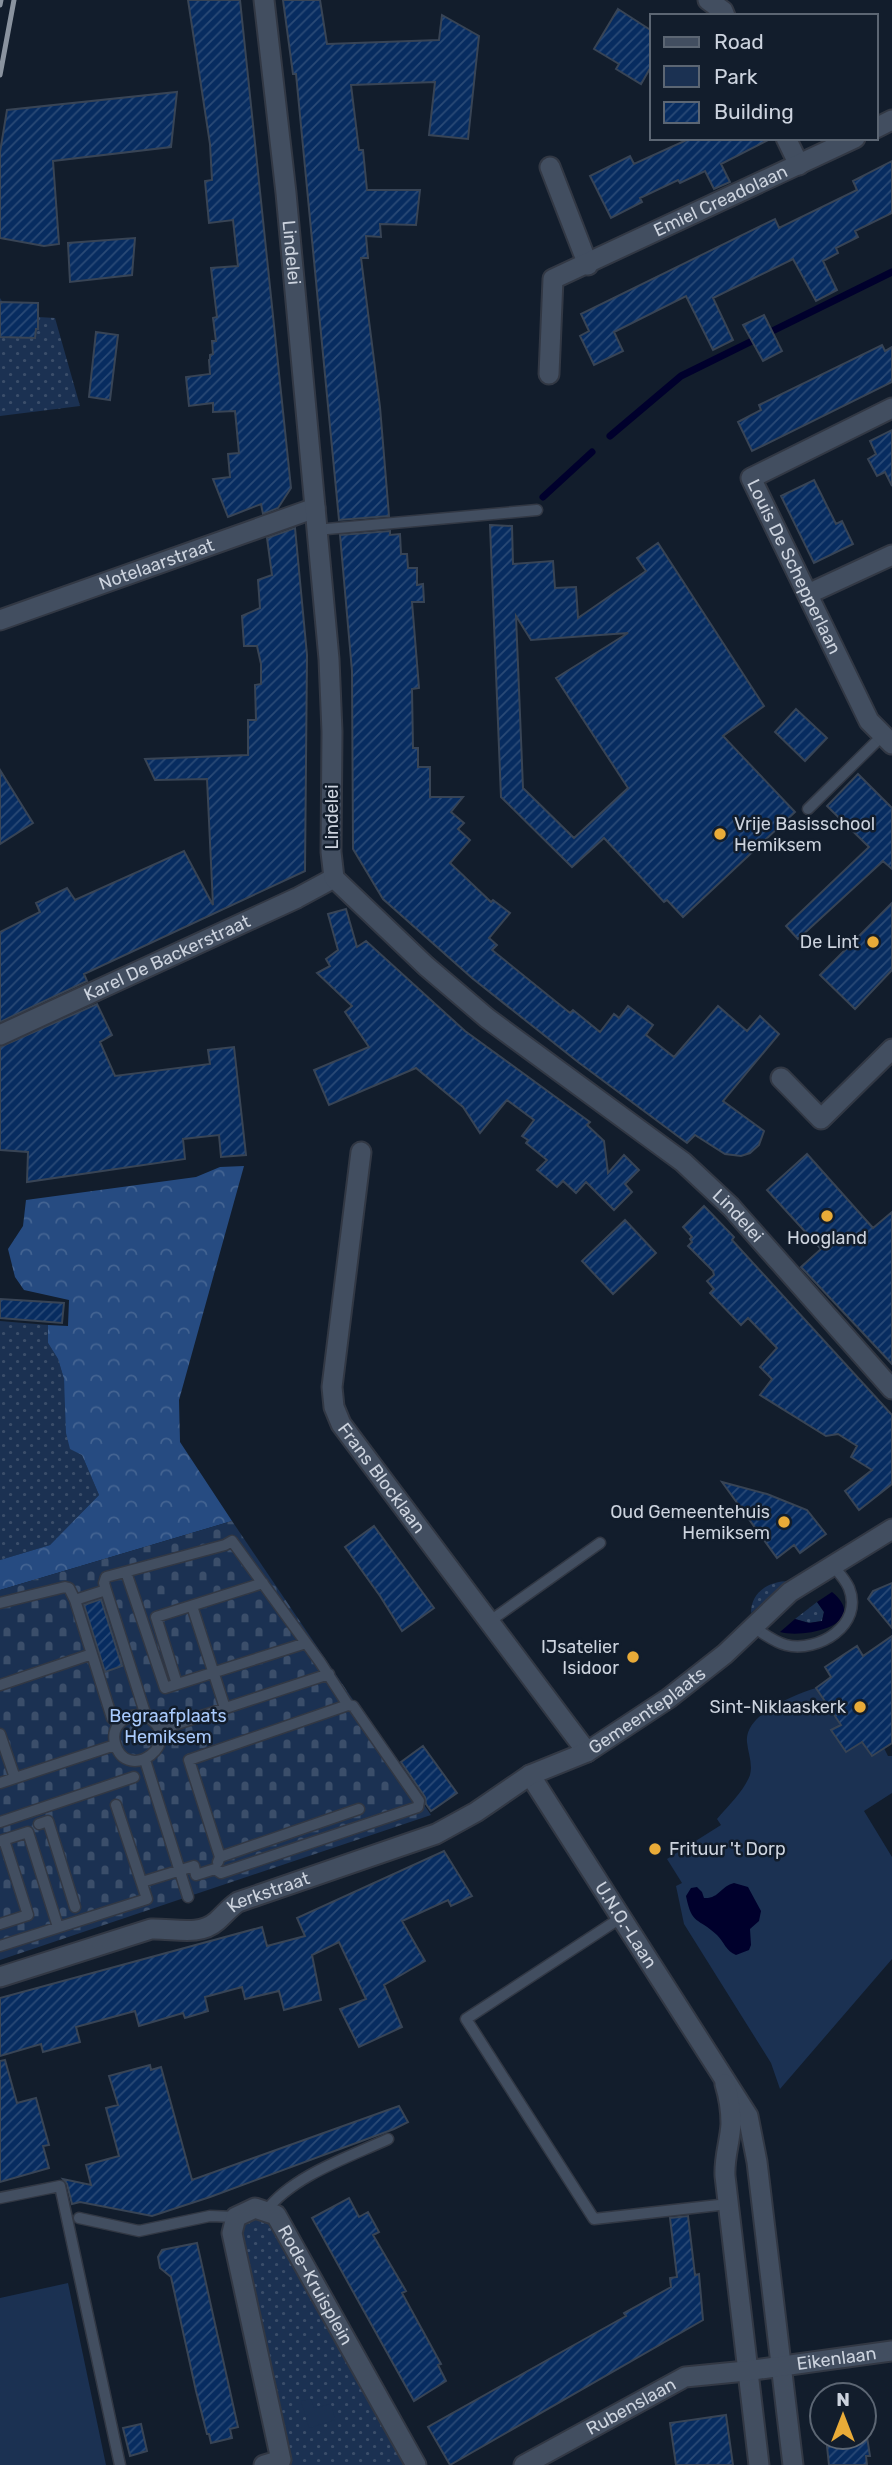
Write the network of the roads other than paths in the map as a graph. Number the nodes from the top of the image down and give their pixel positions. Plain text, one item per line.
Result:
1 (264, 0) edge
2 (708, 0) edge
3 (724, 14) edge
4 (787, 140) edge
5 (851, 140) edge
6 (799, 165) junction
7 (550, 167) dead end
8 (588, 265) junction
9 (549, 374) dead end
10 (892, 408) edge
11 (315, 508) junction
12 (537, 510) dead end
13 (316, 530) junction
14 (892, 555) edge
15 (808, 594) junction
16 (0, 620) edge
17 (881, 733) edge
18 (808, 809) dead end
19 (334, 878) junction
20 (0, 1035) edge
21 (892, 1049) edge
22 (781, 1078) dead end
23 (360, 1152) dead end
24 (892, 1389) edge
25 (892, 1530) edge
26 (600, 1544) dead end
27 (833, 1566) junction
28 (126, 1572) junction
29 (263, 1583) junction
30 (106, 1590) junction
31 (75, 1600) junction
32 (0, 1603) edge
33 (192, 1606) junction
34 (490, 1620) junction
35 (753, 1627) junction
36 (306, 1643) junction
37 (92, 1654) junction
38 (214, 1672) junction
39 (329, 1674) junction
40 (177, 1684) junction
41 (0, 1685) edge
42 (348, 1706) junction
43 (225, 1708) junction
44 (145, 1716) junction
45 (118, 1724) junction
46 (159, 1730) junction
47 (0, 1734) edge
48 (115, 1745) junction
49 (587, 1752) junction
50 (145, 1760) junction
51 (530, 1775) junction
52 (135, 1777) dead end
53 (15, 1779) junction
54 (0, 1783) edge
55 (116, 1805) dead end
56 (359, 1809) dead end
57 (34, 1810) junction
58 (0, 1822) edge
59 (39, 1824) junction
60 (28, 1832) junction
61 (2, 1840) edge
62 (220, 1857) junction
63 (215, 1869) junction
64 (180, 1871) junction
65 (142, 1882) junction
66 (188, 1897) dead end
67 (75, 1907) dead end
68 (622, 1917) junction
69 (0, 1924) edge
70 (58, 1927) junction
71 (0, 1946) edge
72 (0, 1977) edge
73 (723, 2075) junction
74 (388, 2139) dead end
75 (0, 2198) edge
76 (728, 2204) junction
77 (266, 2211) junction
78 (236, 2217) junction
79 (79, 2218) dead end
80 (892, 2351) edge
81 (780, 2367) junction
82 (746, 2371) junction
83 (275, 2463) edge
84 (120, 2465) edge
85 (416, 2465) edge
86 (524, 2465) edge
87 (759, 2465) edge
88 (793, 2465) edge

1 - 11 street, Lindelei
2 - 3 street
4 - 6 street
5 - 6 street, Emiel Creadolaan
6 - 8 street, Emiel Creadolaan
7 - 8 street
8 - 9 street, Emiel Creadolaan
10 - 15 street, Louis De Schepperlaan
11 - 13 street, Lindelei
11 - 16 street, Notelaarstraat
12 - 13 lane
13 - 19 street, Lindelei
14 - 15 street
15 - 17 street, Louis De Schepperlaan
17 - 18 lane
19 - 20 street, Karel De Backerstraat
19 - 24 street, Lindelei
21 - 22 street
23 - 34 street, Frans Blocklaan
25 - 27 street, Gemeenteplaats
26 - 34 lane
27 - 35 street, Gemeenteplaats
27 - 35 lane
28 - 29 lane
28 - 30 lane
28 - 40 lane
29 - 33 lane
29 - 36 lane
30 - 31 lane
30 - 44 lane
31 - 32 lane
31 - 37 lane
33 - 38 lane
33 - 40 lane
34 - 49 street, Frans Blocklaan
35 - 49 street, Gemeenteplaats
36 - 38 lane
36 - 39 lane
37 - 41 lane
37 - 45 lane
38 - 40 lane
38 - 43 lane
39 - 42 lane
39 - 43 lane
42 - 62 lane
42 - 63 lane
43 - 46 lane
44 - 45 lane
44 - 46 lane
45 - 48 lane
46 - 50 lane
47 - 53 lane
48 - 50 lane
48 - 53 lane
49 - 51 street, Gemeenteplaats
50 - 64 lane
51 - 68 street, U.N.O.-Laan
51 - 72 street, Kerkstraat
52 - 57 lane
53 - 54 lane
55 - 65 lane
56 - 62 lane
57 - 58 lane
57 - 59 lane
59 - 60 lane
59 - 67 lane
60 - 61 lane
60 - 70 lane
61 - 69 lane
62 - 63 lane
63 - 64 lane
64 - 65 lane
64 - 66 lane
65 - 70 lane
68 - 73 street, U.N.O.-Laan
68 - 76 lane
70 - 71 lane
73 - 76 street, U.N.O.-Laan
73 - 81 street, U.N.O.-Laan
74 - 77 lane
75 - 84 lane
76 - 82 street, U.N.O.-Laan
77 - 78 street, Rode-Kruisplein
77 - 85 street, Rode-Kruisplein
78 - 79 lane
78 - 83 street
80 - 81 street, Eikenlaan
81 - 82 street
81 - 88 street, U.N.O.-Laan
82 - 86 street, Rubenslaan
82 - 87 street, U.N.O.-Laan

